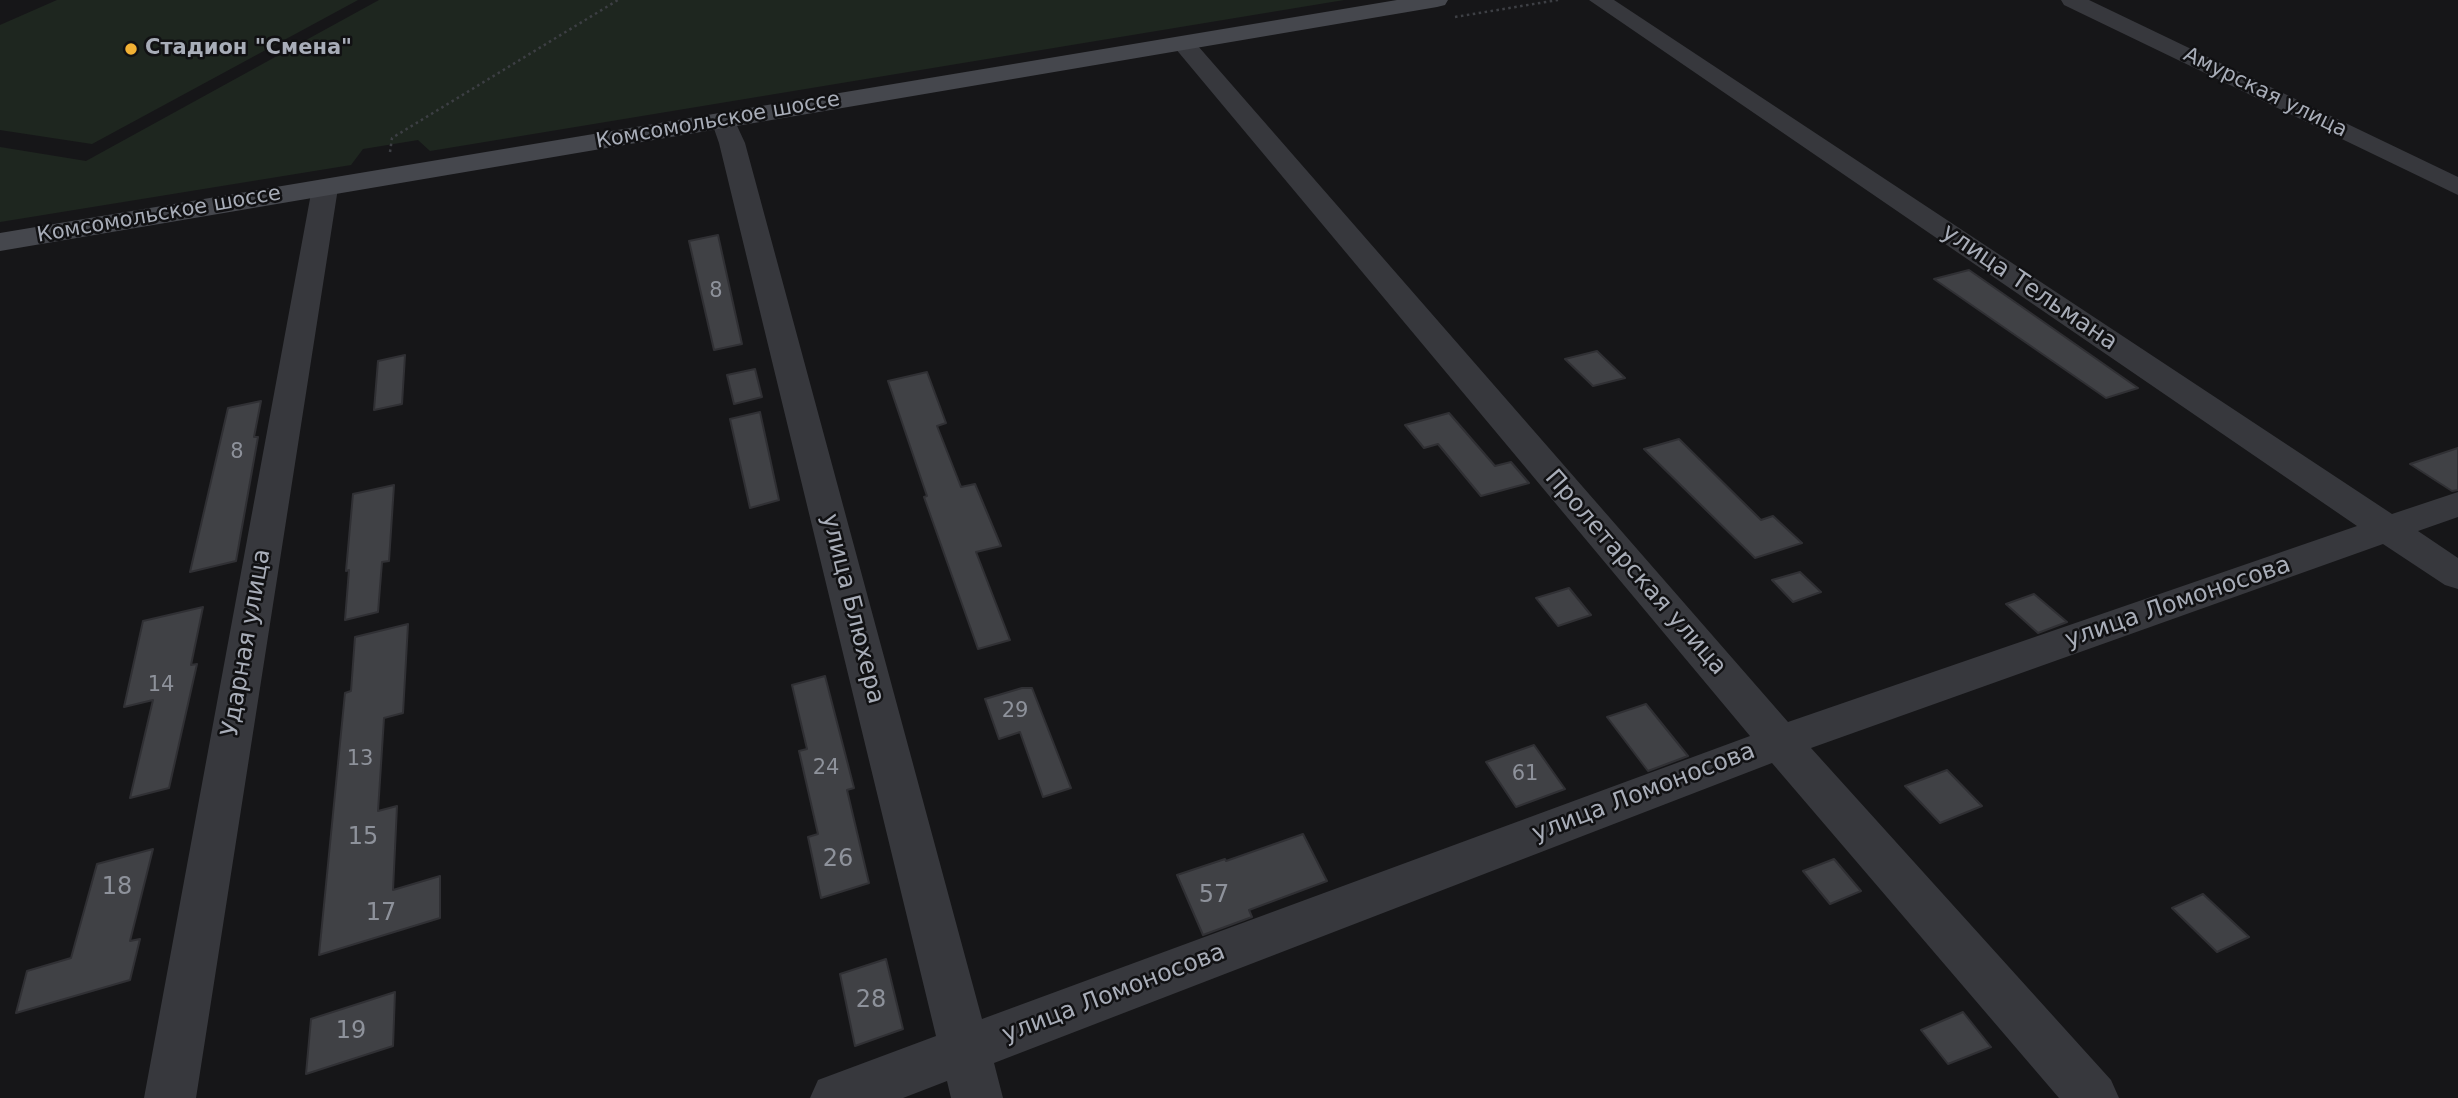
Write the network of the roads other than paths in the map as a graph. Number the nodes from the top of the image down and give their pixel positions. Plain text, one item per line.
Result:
1 (1437, 0) edge
2 (1600, 0) edge
3 (2072, 0) edge
4 (1183, 43) junction
5 (723, 120) junction
6 (2458, 187) edge
7 (325, 188) junction
8 (0, 242) edge
9 (2458, 504) edge
10 (2389, 529) junction
11 (2458, 576) edge
12 (1780, 742) junction
13 (965, 1051) junction
14 (170, 1098) edge
15 (836, 1098) edge
16 (977, 1098) edge
17 (2093, 1098) edge

1 - 4 main road, Комсомольское шоссе
2 - 10 street, улица Тельмана
3 - 6 street, Амурская улица
4 - 5 main road, Комсомольское шоссе
4 - 12 street, Пролетарская улица
5 - 7 main road, Комсомольское шоссе
5 - 13 street, улица Блюхера
7 - 8 main road, Комсомольское шоссе
7 - 14 street, Ударная улица
9 - 10 street, улица Ломоносова
10 - 11 street, улица Тельмана
10 - 12 street, улица Ломоносова
12 - 13 street, улица Ломоносова
12 - 17 street, Пролетарская улица
13 - 15 street, улица Ломоносова
13 - 16 street, улица Блюхера

